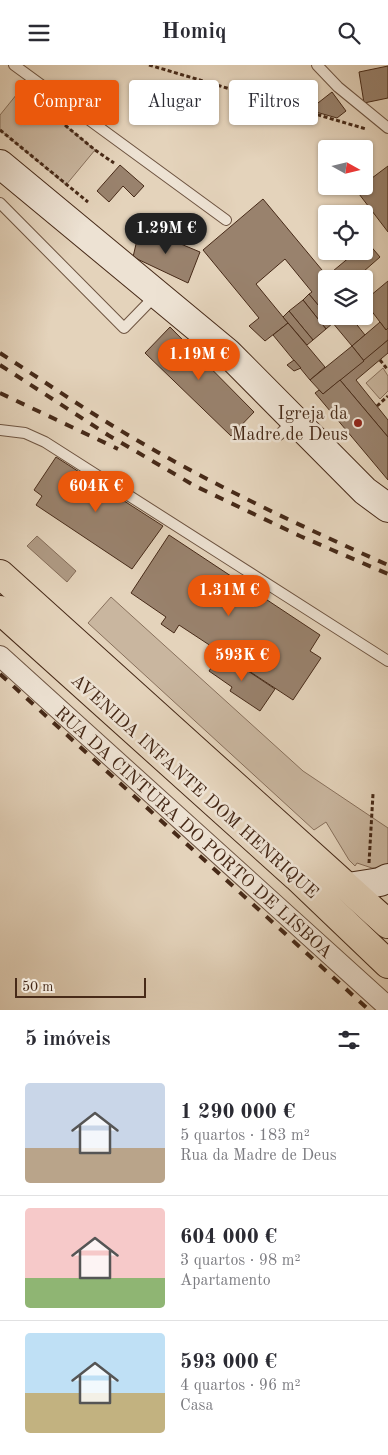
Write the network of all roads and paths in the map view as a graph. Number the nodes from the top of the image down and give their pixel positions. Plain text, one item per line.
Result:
1 (14, 65) edge
2 (149, 65) edge
3 (317, 65) edge
4 (65, 125) edge
5 (388, 128) edge
6 (0, 130) edge
7 (369, 130) dead end
8 (114, 163) dead end
9 (0, 165) edge
10 (88, 202) dead end
11 (0, 203) edge
12 (226, 220) dead end
13 (157, 295) junction
14 (380, 360) dead end
15 (388, 370) edge
16 (388, 396) edge
17 (377, 406) dead end
18 (0, 430) edge
19 (388, 508) edge
20 (0, 574) edge
21 (0, 610) edge
22 (0, 656) edge
23 (388, 661) edge
24 (373, 794) dead end
25 (384, 880) edge
26 (348, 887) junction
27 (385, 916) edge
28 (378, 950) edge
29 (388, 1007) edge

1 - 12 lane
2 - 7 path
3 - 5 lane
4 - 8 path
6 - 10 path
9 - 13 street
11 - 13 lane
13 - 19 street
14 - 15 path
16 - 17 path
18 - 23 lane
20 - 26 main road, AVENIDA INFANTE DOM HENRIQUE
21 - 28 main road, AVENIDA INFANTE DOM HENRIQUE
22 - 29 street, RUA DA CINTURA DO PORTO DE LISBOA
24 - 25 path
25 - 26 street
26 - 27 main road, AVENIDA INFANTE DOM HENRIQUE
27 - 28 main road

